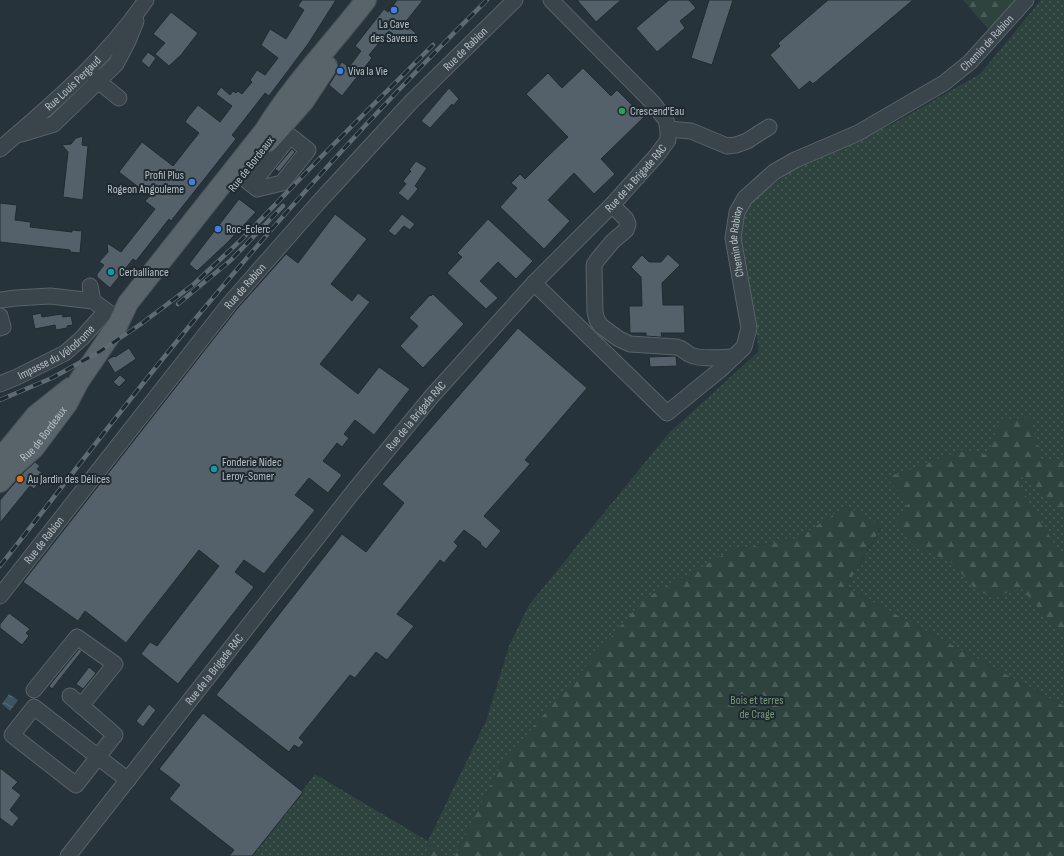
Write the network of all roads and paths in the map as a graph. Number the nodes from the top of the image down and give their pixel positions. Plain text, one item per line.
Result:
1 (366, 0) edge
2 (373, 0) edge
3 (379, 0) edge
4 (515, 0) edge
5 (551, 0) edge
6 (1026, 0) edge
7 (143, 4) edge
8 (127, 35) junction
9 (89, 69) junction
10 (311, 78) junction
11 (98, 81) junction
12 (119, 98) dead end
13 (769, 127) dead end
14 (668, 129) junction
15 (286, 132) junction
16 (16, 135) junction
17 (0, 149) edge
18 (246, 180) junction
19 (612, 205) junction
20 (534, 283) junction
21 (90, 286) dead end
22 (0, 300) edge
23 (93, 301) junction
24 (134, 309) junction
25 (0, 316) edge
26 (112, 317) junction
27 (0, 328) edge
28 (734, 357) junction
29 (79, 381) junction
30 (0, 384) edge
31 (26, 449) junction
32 (0, 459) edge
33 (0, 471) edge
34 (0, 482) edge
35 (0, 596) edge
36 (34, 690) dead end
37 (70, 696) dead end
38 (81, 706) junction
39 (98, 757) junction
40 (128, 780) junction
41 (68, 856) edge

1 - 10 main road, Rue de Bordeaux
2 - 24 street
3 - 10 main road, Rue de Bordeaux
4 - 35 street, Rue de Rabion
5 - 14 street, Rue de la Brigade RAC
6 - 28 street, Chemin de Rabion
7 - 8 street, Rue Louis Pergaud
8 - 9 street, Rue Louis Pergaud
8 - 11 street, Rue Louis Pergaud
9 - 11 street
9 - 16 street, Rue Louis Pergaud
10 - 15 main road, Rue de Bordeaux
10 - 26 main road, Rue de Bordeaux
11 - 12 street
11 - 16 street, Rue Louis Pergaud
13 - 14 street
14 - 19 street, Rue de la Brigade RAC
15 - 18 main road, Rue de Bordeaux
15 - 18 street
16 - 17 street, Rue Louis Pergaud
18 - 24 main road, Rue de Bordeaux
19 - 20 street, Rue de la Brigade RAC
19 - 28 street
20 - 28 street, Chemin de Rabion
20 - 40 street, Rue de la Brigade RAC
21 - 23 street
22 - 23 street
23 - 26 street
24 - 26 main road, Rue de Bordeaux
25 - 27 street
26 - 29 main road, Rue de Bordeaux
26 - 30 street, Impasse du Vélodrome
29 - 31 street
29 - 31 main road, Rue de Bordeaux
29 - 32 main road, Rue de Bordeaux
31 - 33 street
31 - 34 main road, Rue de Bordeaux
36 - 38 street
37 - 38 street
38 - 39 street
39 - 39 street
39 - 40 street
40 - 41 street, Rue de la Brigade RAC

